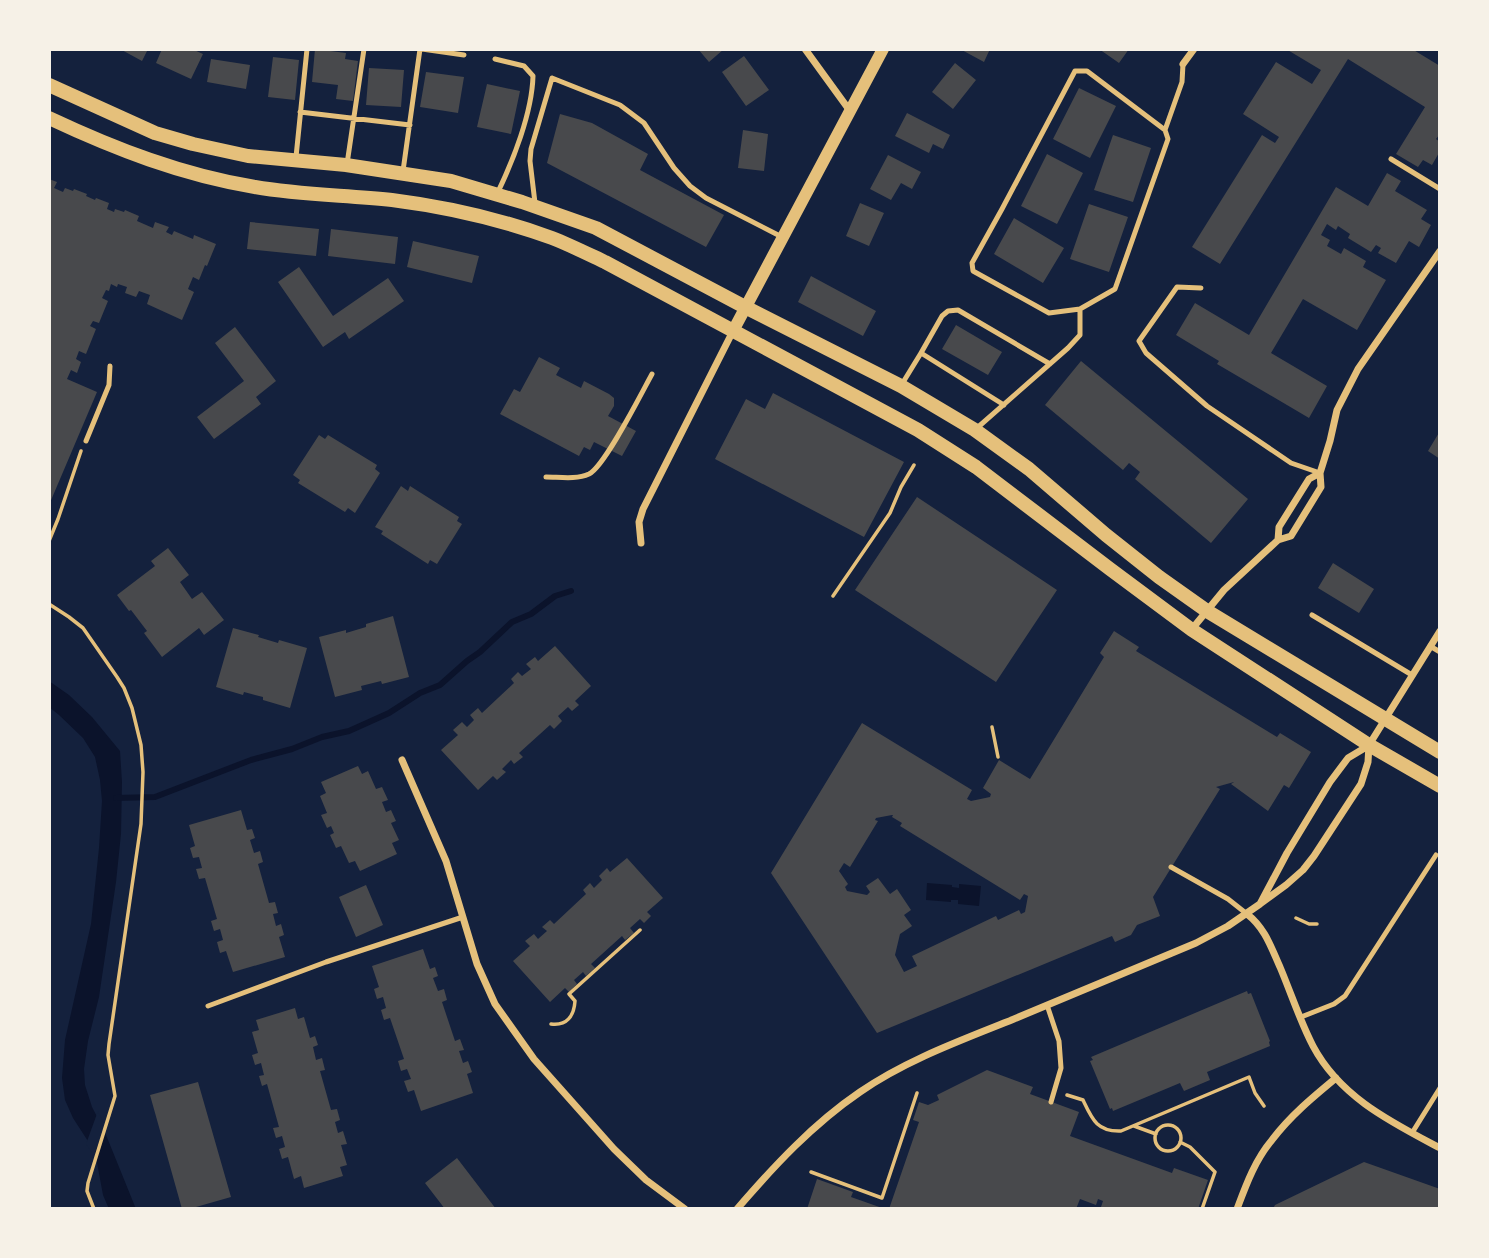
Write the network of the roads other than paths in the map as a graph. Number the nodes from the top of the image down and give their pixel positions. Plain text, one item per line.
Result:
1 (307, 49) edge
2 (364, 49) edge
3 (421, 49) edge
4 (805, 49) edge
5 (883, 49) edge
6 (1194, 49) edge
7 (464, 55) dead end
8 (495, 59) dead end
9 (1183, 64) joint
10 (49, 85) edge
11 (850, 111) junction
12 (300, 112) junction
13 (49, 118) edge
14 (354, 118) junction
15 (410, 125) junction
16 (1165, 130) junction
17 (1391, 159) dead end
18 (296, 161) junction
19 (346, 165) junction
20 (402, 174) junction
21 (1440, 189) edge
22 (497, 194) junction
23 (535, 206) junction
24 (782, 237) junction
25 (1440, 251) edge
26 (1201, 288) dead end
27 (745, 307) junction
28 (1080, 309) junction
29 (733, 331) junction
30 (921, 353) junction
31 (1050, 364) junction
32 (110, 366) dead end
33 (652, 374) dead end
34 (901, 386) junction
35 (1004, 405) junction
36 (975, 430) junction
37 (86, 441) road end
38 (1321, 473) junction
39 (546, 478) dead end
40 (1292, 506) junction
41 (1305, 514) junction
42 (1278, 540) junction
43 (641, 543) dead end
44 (1207, 611) junction
45 (1312, 615) dead end
46 (1192, 629) junction
47 (1440, 631) edge
48 (1430, 646) junction
49 (1440, 652) edge
50 (1412, 676) junction
51 (1385, 718) junction
52 (1369, 745) junction
53 (1440, 752) edge
54 (402, 760) dead end
55 (1440, 786) edge
56 (1436, 855) dead end
57 (1171, 867) dead end
58 (1260, 904) junction
59 (1247, 914) junction
60 (463, 917) junction
61 (1047, 1005) junction
62 (208, 1006) dead end
63 (1301, 1017) junction
64 (1336, 1078) junction
65 (1440, 1088) edge
66 (1051, 1102) dead end
67 (1412, 1133) junction
68 (1440, 1148) edge
69 (685, 1209) edge
70 (737, 1209) edge
71 (1237, 1209) edge

1 - 12 lane
2 - 14 lane
3 - 7 lane
3 - 15 lane
4 - 11 street
5 - 11 street
6 - 9 street
8 - 22 lane
9 - 16 lane
10 - 18 main road
11 - 24 street
12 - 14 lane
12 - 18 lane
13 - 29 main road
14 - 15 lane
14 - 19 lane
15 - 20 lane
16 - 28 lane
16 - 28 lane
17 - 21 lane
18 - 19 main road
19 - 20 main road
20 - 22 main road
22 - 23 main road
23 - 24 lane
23 - 27 main road
24 - 27 street
25 - 38 street
26 - 38 lane
27 - 29 street
27 - 34 main road
28 - 31 lane
29 - 43 street
29 - 46 main road
30 - 31 lane
30 - 34 lane
30 - 35 lane
31 - 35 lane
32 - 37 lane
33 - 39 lane
34 - 36 main road
35 - 36 lane
36 - 44 main road
38 - 40 street
38 - 41 street
40 - 41 street
40 - 42 street
41 - 42 street
42 - 44 street
44 - 46 street
44 - 51 main road
45 - 50 lane
46 - 52 main road
47 - 48 street
48 - 49 lane
48 - 50 street
50 - 51 street
51 - 52 street
51 - 53 main road
52 - 55 main road
52 - 58 street
52 - 58 street
54 - 60 street
56 - 63 lane
57 - 59 lane
58 - 59 street
59 - 61 street
59 - 63 street
60 - 62 lane
60 - 69 street
61 - 66 lane
61 - 70 street
63 - 64 street
64 - 67 street
64 - 71 street
65 - 67 lane
67 - 68 street

